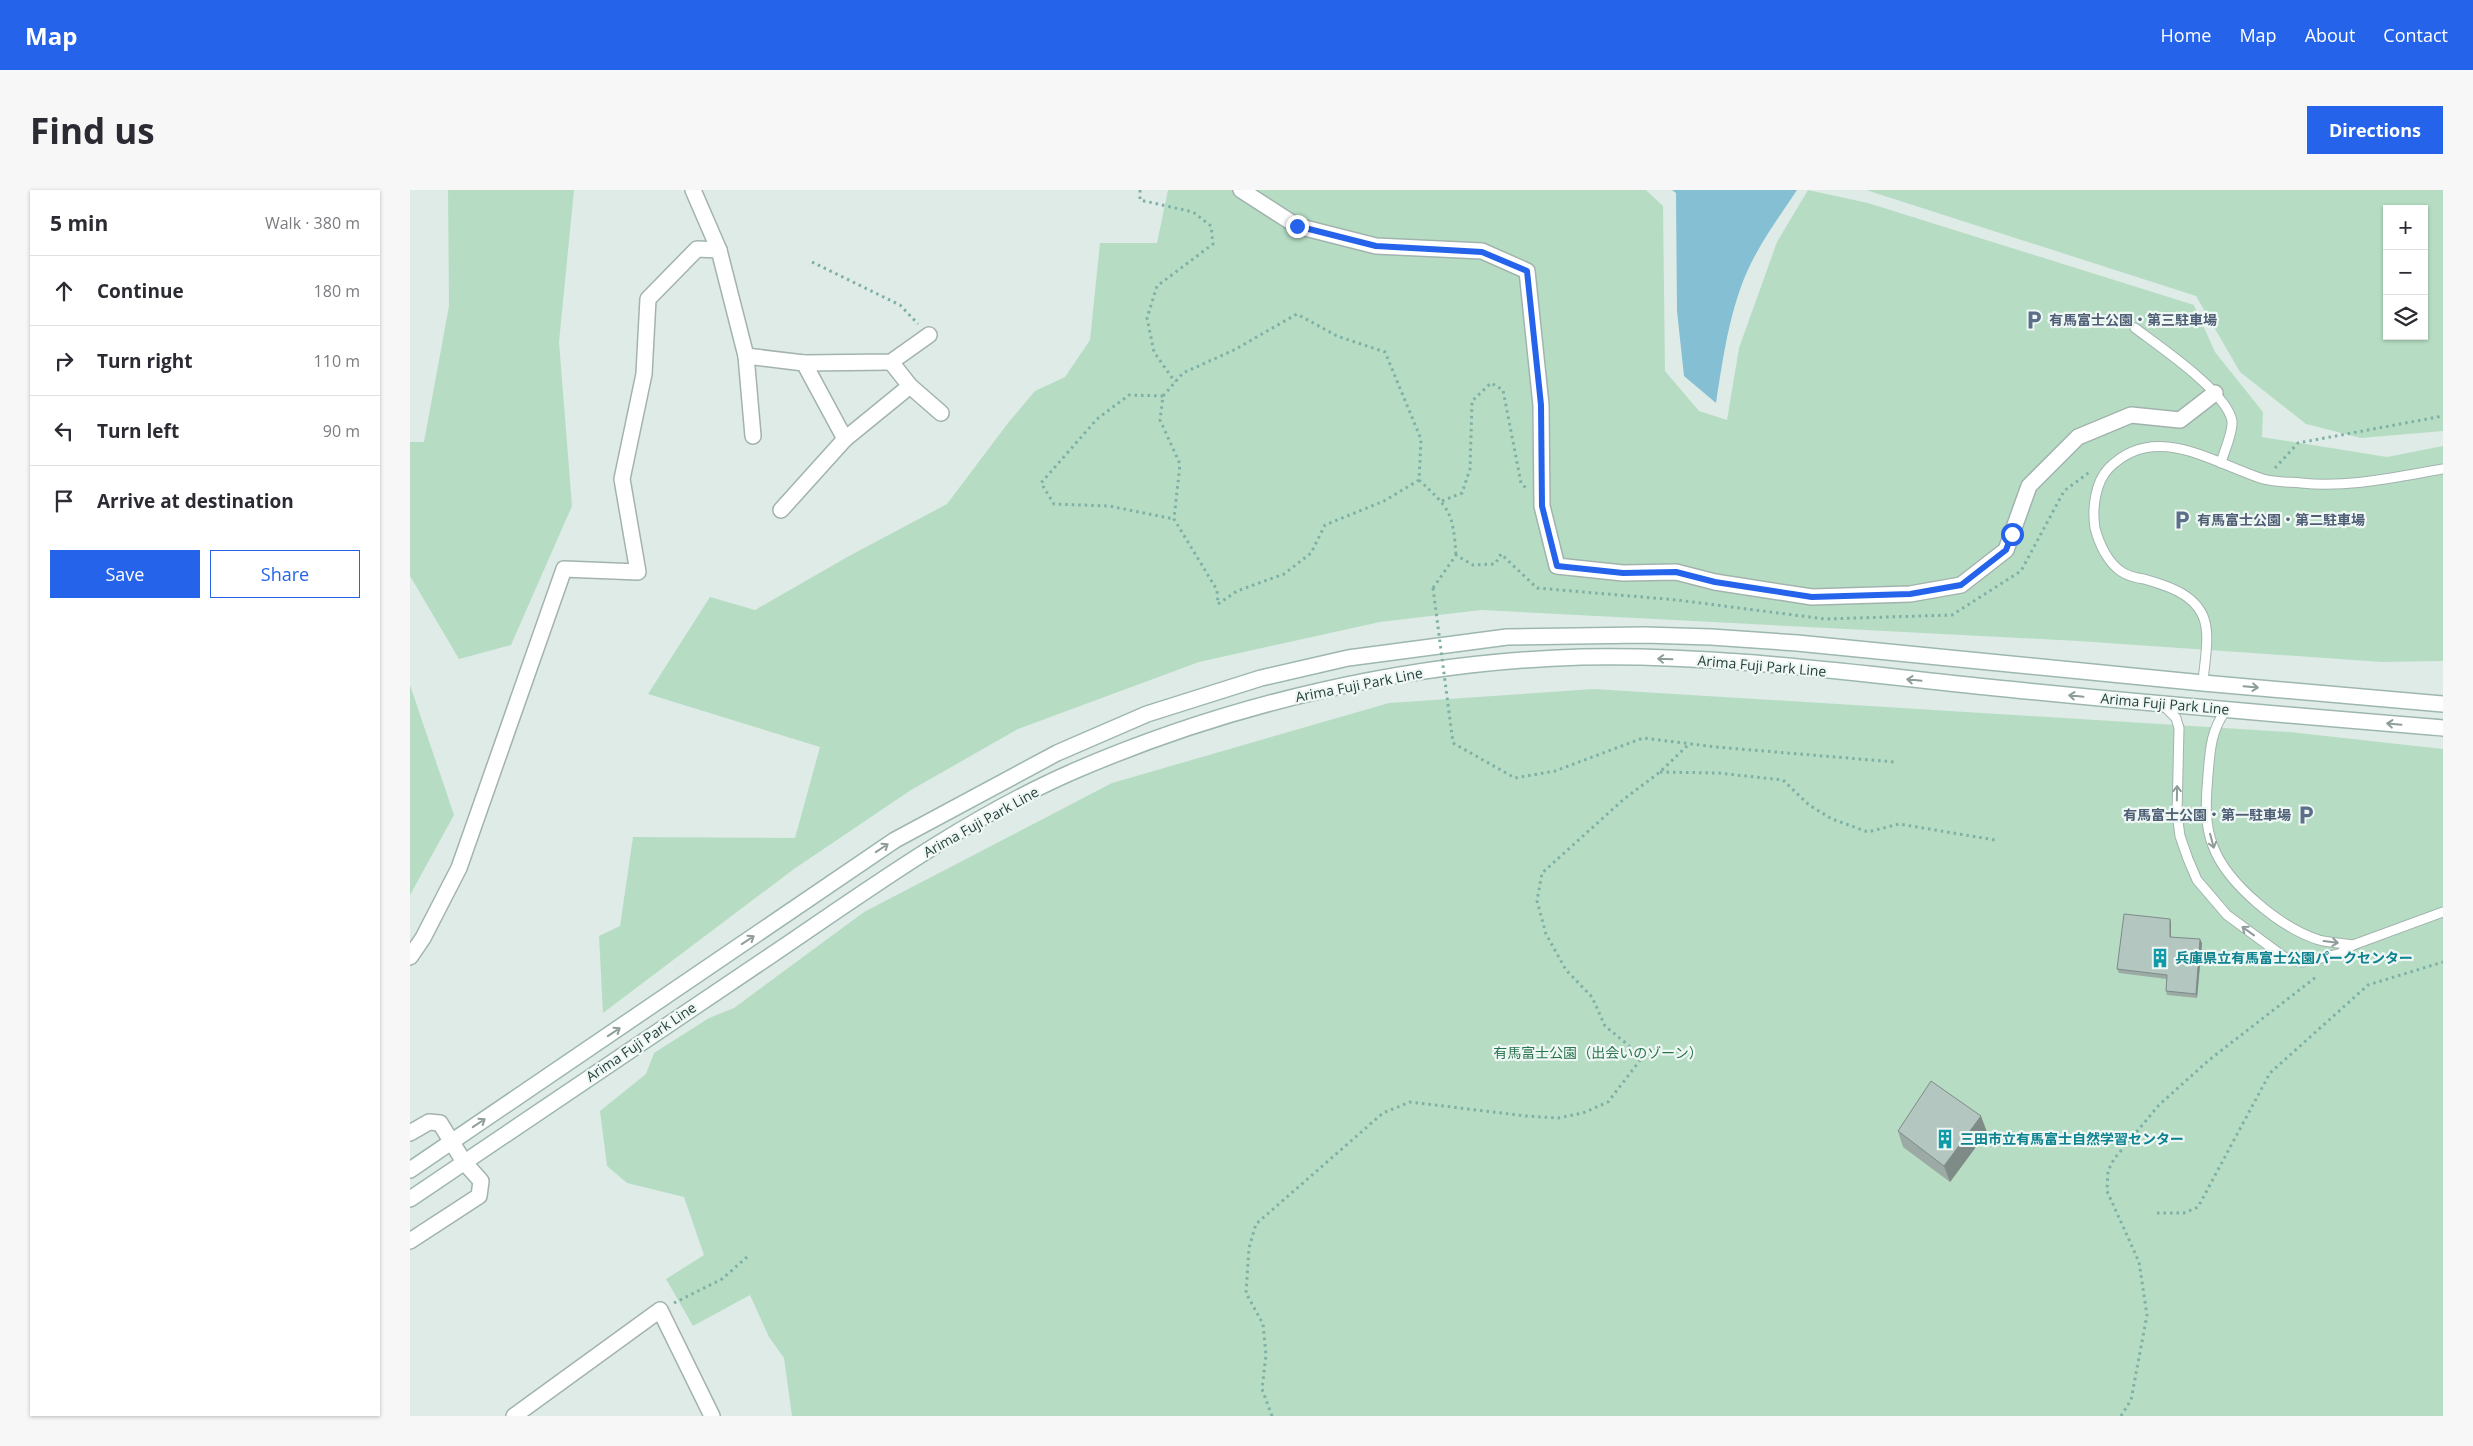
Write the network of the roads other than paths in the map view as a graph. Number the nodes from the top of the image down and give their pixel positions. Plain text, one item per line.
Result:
1 (692, 190) edge
2 (1241, 190) edge
3 (719, 250) junction
4 (2136, 328) dead end
5 (929, 335) road end
6 (746, 356) junction
7 (891, 362) junction
8 (804, 363) junction
9 (910, 386) junction
10 (2215, 393) junction
11 (941, 413) dead end
12 (753, 436) dead end
13 (846, 439) junction
14 (2221, 462) junction
15 (2443, 469) edge
16 (781, 510) dead end
17 (2202, 683) junction
18 (2443, 704) edge
19 (2163, 705) junction
20 (2226, 710) junction
21 (2443, 728) edge
22 (2443, 912) edge
23 (2353, 945) junction
24 (410, 957) edge
25 (410, 1133) edge
26 (452, 1142) junction
27 (464, 1162) junction
28 (410, 1170) edge
29 (410, 1199) edge
30 (410, 1241) edge
31 (514, 1416) edge
32 (712, 1416) edge

1 - 3 main road
2 - 10 main road
3 - 6 main road
3 - 24 main road
4 - 10 lane
5 - 7 main road
6 - 8 main road
6 - 12 main road
7 - 8 main road
7 - 9 main road
8 - 13 main road
9 - 11 main road
9 - 13 main road
10 - 14 lane
13 - 16 main road
14 - 15 lane
14 - 17 lane
17 -> 18 main road, Arima Fuji Park Line
26 -> 17 main road, Arima Fuji Park Line
19 - 20 main road, Arima Fuji Park Line
23 -> 19 lane
19 -> 27 main road, Arima Fuji Park Line
21 -> 20 main road, Arima Fuji Park Line
20 -> 23 lane
22 - 23 lane
25 - 26 main road
26 - 27 main road
26 - 28 main road, Arima Fuji Park Line
27 - 29 main road, Arima Fuji Park Line
27 - 30 main road
31 - 32 main road

